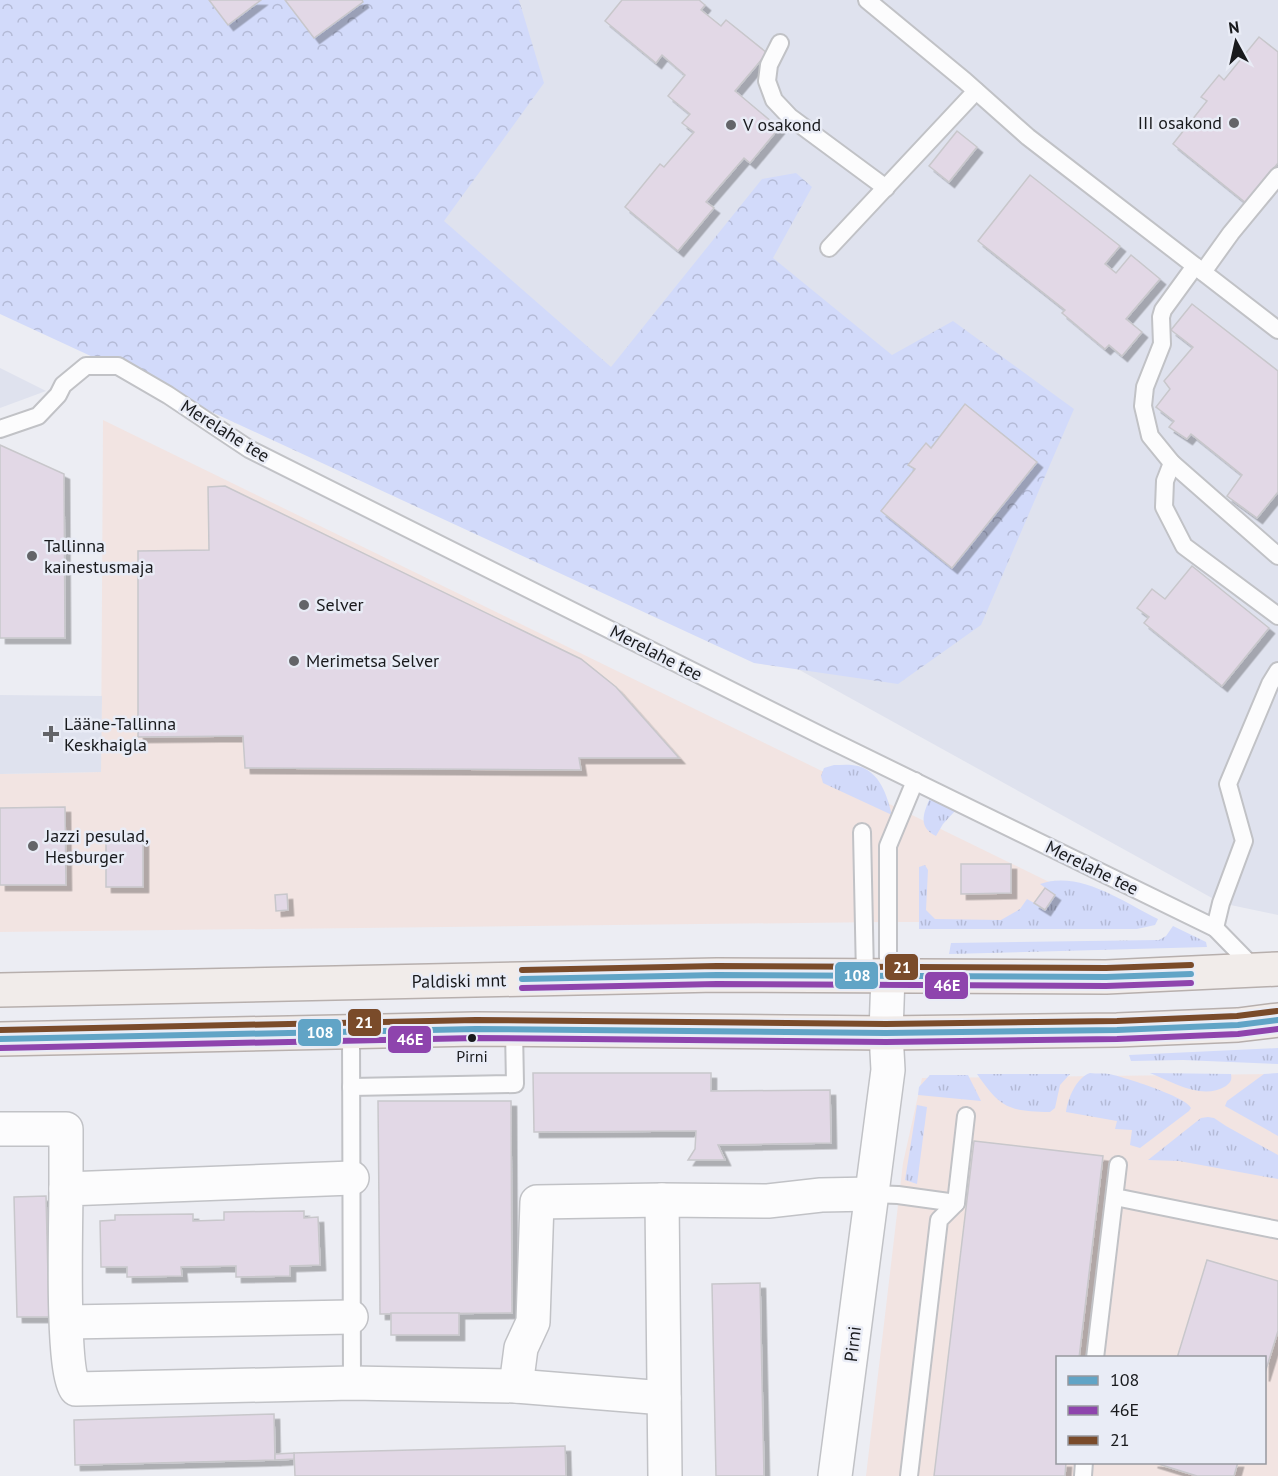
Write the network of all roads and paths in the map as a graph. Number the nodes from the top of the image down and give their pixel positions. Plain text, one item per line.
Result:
1 (867, 0) edge
2 (780, 43) dead end
3 (976, 91) junction
4 (1278, 176) edge
5 (886, 188) junction
6 (830, 248) dead end
7 (1199, 269) junction
8 (1278, 330) edge
9 (0, 429) edge
10 (1172, 463) junction
11 (1278, 556) edge
12 (1278, 616) edge
13 (1278, 671) edge
14 (915, 781) junction
15 (862, 832) dead end
16 (1215, 928) junction
17 (1268, 970) edge
18 (877, 976) junction
19 (0, 990) edge
20 (1278, 1020) edge
21 (514, 1030) junction
22 (351, 1032) junction
23 (886, 1033) junction
24 (0, 1039) edge
25 (351, 1087) junction
26 (966, 1116) dead end
27 (0, 1129) edge
28 (1118, 1165) dead end
29 (352, 1178) junction
30 (66, 1189) junction
31 (872, 1194) junction
32 (1116, 1197) junction
33 (662, 1200) junction
34 (956, 1203) junction
35 (1278, 1230) edge
36 (351, 1317) junction
37 (67, 1322) junction
38 (1095, 1356) edge
39 (352, 1383) junction
40 (516, 1386) junction
41 (664, 1398) junction
42 (665, 1476) edge
43 (836, 1476) edge
44 (909, 1476) edge

1 - 3 lane
2 - 5 lane
3 - 5 lane
3 - 7 lane
4 - 7 lane
5 - 6 lane
7 - 8 lane
7 - 10 lane
9 - 14 lane, Merelahe tee
10 - 11 lane
10 - 12 lane
13 - 16 lane
14 - 16 lane, Merelahe tee
14 - 18 lane
15 - 18 lane
16 - 17 lane, Merelahe tee
17 - 18 main road, Paldiski mnt
18 - 19 main road, Paldiski mnt
18 - 23 street, Pirni
20 - 23 main road
21 - 22 main road
21 - 23 main road
21 - 25 lane
22 - 24 main road
22 - 25 lane
23 - 31 street, Pirni
25 - 29 lane
26 - 34 lane
27 - 30 street
28 - 32 lane
29 - 30 street
29 - 36 lane
30 - 37 street
31 - 33 street
31 - 34 lane
31 - 43 street, Pirni
32 - 35 lane
32 - 38 lane
33 - 40 street
33 - 41 street
34 - 44 lane
36 - 37 street
36 - 39 lane
37 - 39 street
39 - 40 street
40 - 41 street
41 - 42 street

